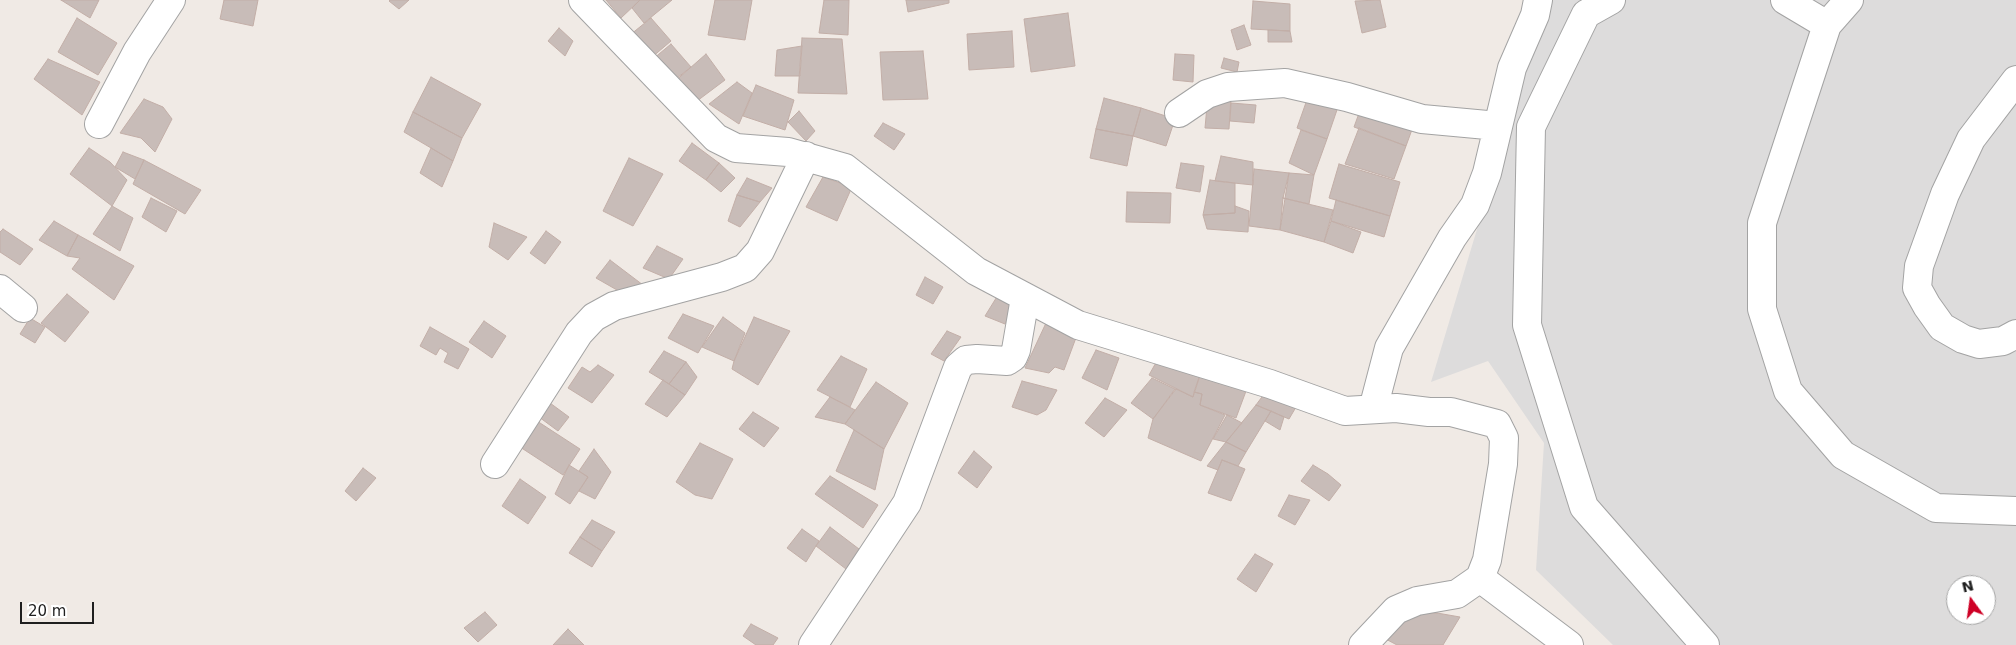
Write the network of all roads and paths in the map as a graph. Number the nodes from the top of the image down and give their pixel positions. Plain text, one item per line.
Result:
1 (172, 0) edge
2 (583, 0) edge
3 (1538, 0) edge
4 (1611, 0) edge
5 (1786, 0) edge
6 (1849, 0) edge
7 (1827, 25) junction
8 (2016, 80) edge
9 (1179, 113) dead end
10 (98, 124) dead end
11 (1498, 126) junction
12 (806, 156) junction
13 (0, 289) edge
14 (1025, 298) junction
15 (22, 308) dead end
16 (2016, 334) edge
17 (1373, 409) junction
18 (495, 464) dead end
19 (2016, 512) edge
20 (1480, 578) junction
21 (813, 645) edge
22 (1363, 645) edge
23 (1569, 645) edge
24 (1705, 645) edge

1 - 10 street
2 - 12 street
3 - 11 street
4 - 24 street
5 - 7 street
6 - 7 street
7 - 19 street
8 - 16 street
9 - 11 street
11 - 17 street
12 - 14 street
12 - 18 street
13 - 15 street
14 - 17 street
14 - 21 street
17 - 20 street
20 - 22 street
20 - 23 street

